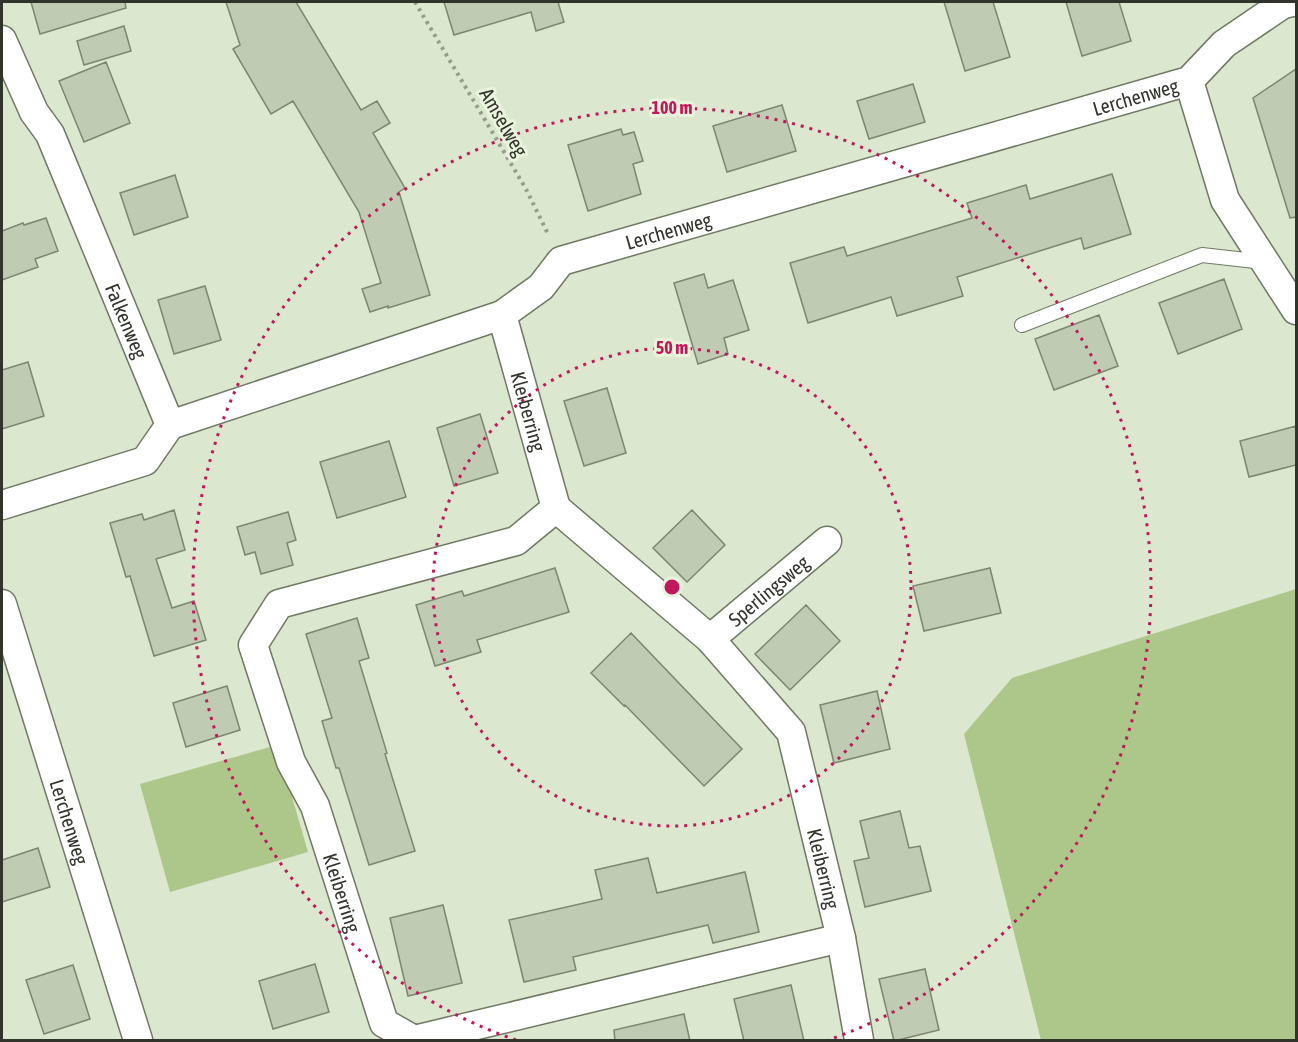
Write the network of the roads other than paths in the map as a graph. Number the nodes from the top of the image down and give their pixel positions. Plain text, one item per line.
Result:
1 (1292, 2) edge
2 (2, 40) edge
3 (1189, 81) junction
4 (1266, 262) junction
5 (1296, 310) edge
6 (502, 315) junction
7 (1022, 325) dead end
8 (170, 425) junction
9 (2, 505) edge
10 (556, 508) junction
11 (827, 541) dead end
12 (2, 604) edge
13 (710, 639) junction
14 (842, 938) junction
15 (138, 1041) edge
16 (859, 1041) edge

1 - 3 street, Lerchenweg
2 - 8 street, Falkenweg
3 - 4 street, Lerchenweg
3 - 6 street, Lerchenweg
4 - 5 street, Lerchenweg
4 - 7 lane
6 - 8 street
6 - 10 street, Kleiberring
8 - 9 street
10 - 13 street, Kleiberring
10 - 14 street, Kleiberring
11 - 13 street, Sperlingsweg
12 - 15 street, Lerchenweg
13 - 14 street, Kleiberring
14 - 16 street, Kleiberring

